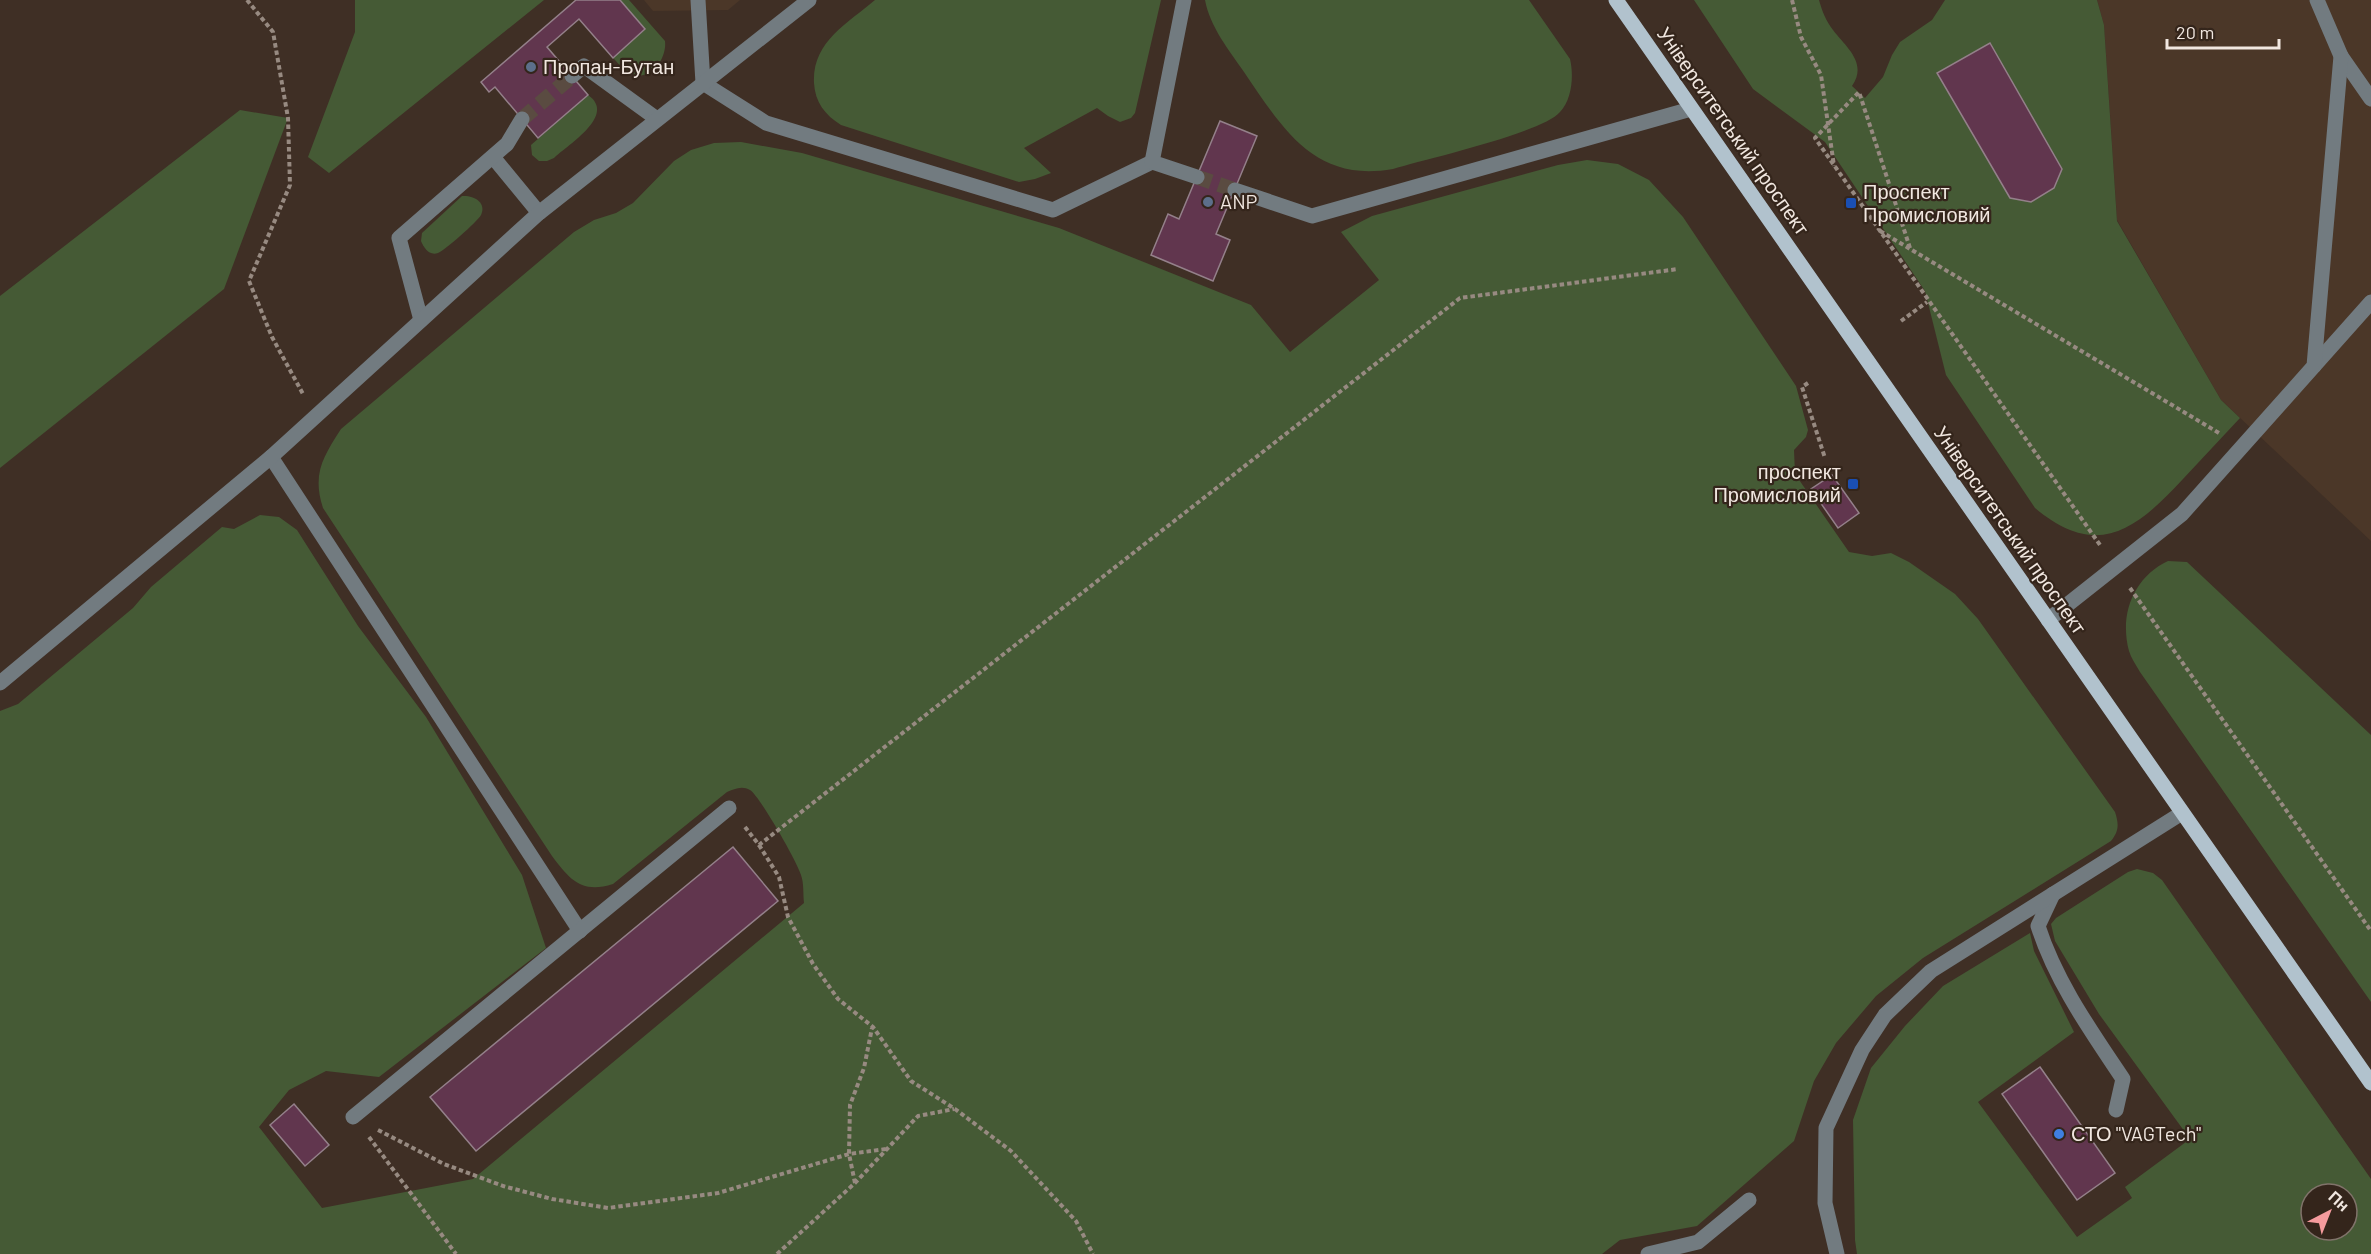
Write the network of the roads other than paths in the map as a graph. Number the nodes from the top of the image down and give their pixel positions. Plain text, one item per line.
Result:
1 (698, 0) edge
2 (809, 0) edge
3 (1184, 0) edge
4 (1616, 0) edge
5 (2317, 0) edge
6 (2341, 56) junction
7 (572, 76) tunnel mouth
8 (703, 83) junction
9 (2371, 99) edge
10 (1691, 109) junction
11 (522, 119) tunnel mouth
12 (657, 119) junction
13 (493, 157) junction
14 (1152, 162) junction
15 (1197, 177) tunnel mouth
16 (1235, 190) tunnel mouth
17 (539, 213) junction
18 (2371, 302) edge
19 (421, 320) junction
20 (2314, 366) junction
21 (271, 457) junction
22 (2048, 620) junction
23 (0, 682) edge
24 (729, 808) road end
25 (2182, 813) junction
26 (2053, 894) junction
27 (579, 931) junction
28 (2371, 1083) edge
29 (2116, 1110) dead end
30 (353, 1117) road end
31 (1749, 1200) dead end
32 (1648, 1254) edge
33 (1837, 1254) edge

1 - 8 street
2 - 8 street
3 - 14 street
4 - 10 main road, Університетський проспект
5 - 6 street
6 - 9 street
6 - 20 street
7 - 12 street
8 - 12 street
8 - 14 street
10 - 16 street
10 - 22 main road, Університетський проспект
11 - 13 street
12 - 17 street
13 - 17 street
13 - 19 street
14 - 15 street
17 - 19 street
18 - 20 street
19 - 21 street
20 - 22 street
21 - 23 street
21 - 27 street
22 - 25 main road, Університетський проспект
24 - 27 street
25 - 26 street
25 - 28 main road, Університетський проспект
26 - 29 street
26 - 33 street
27 - 30 street
31 - 32 street

